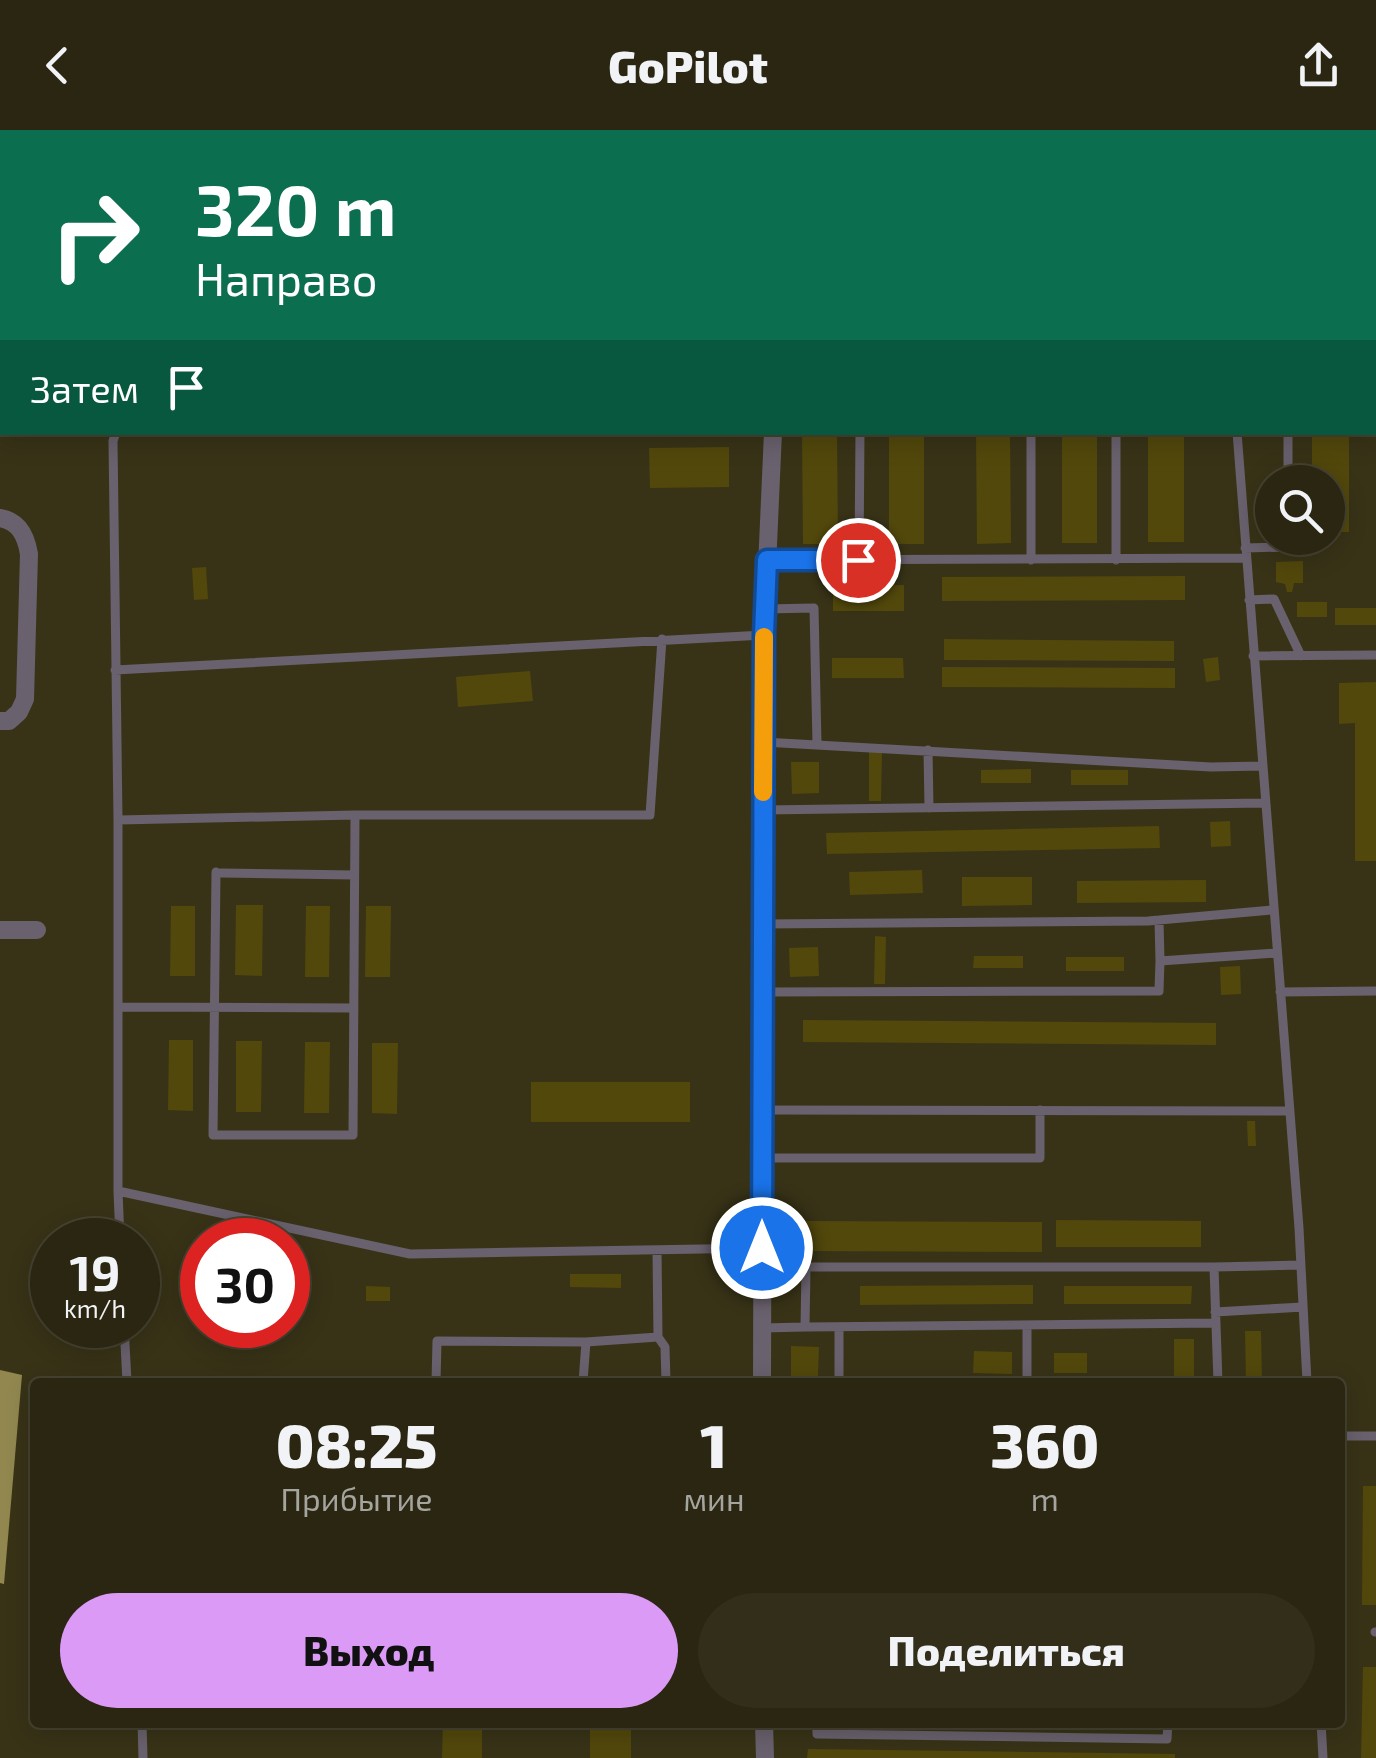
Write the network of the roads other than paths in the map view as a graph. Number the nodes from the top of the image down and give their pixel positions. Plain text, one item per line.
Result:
1 (115, 435) edge
2 (773, 435) edge
3 (860, 435) edge
4 (1030, 435) edge
5 (1116, 435) edge
6 (1237, 435) edge
7 (1288, 435) edge
8 (1288, 465) edge
9 (3, 518) edge
10 (1255, 551) edge
11 (1245, 553) junction
12 (767, 560) junction
13 (858, 560) junction
14 (1031, 560) junction
15 (1116, 560) junction
16 (1249, 600) junction
17 (765, 609) junction
18 (764, 634) junction
19 (662, 639) junction
20 (1376, 655) edge
21 (1253, 656) junction
22 (1301, 656) junction
23 (115, 670) junction
24 (5, 721) edge
25 (763, 742) junction
26 (817, 744) junction
27 (928, 750) junction
28 (1262, 766) junction
29 (1265, 803) junction
30 (930, 808) junction
31 (763, 810) junction
32 (355, 815) junction
33 (118, 820) junction
34 (354, 875) junction
35 (1273, 910) junction
36 (1160, 920) junction
37 (763, 924) junction
38 (0, 930) edge
39 (37, 930) dead end
40 (1276, 953) junction
41 (1160, 961) junction
42 (763, 992) junction
43 (1280, 992) junction
44 (1376, 992) edge
45 (118, 1006) junction
46 (215, 1007) junction
47 (354, 1008) junction
48 (762, 1110) junction
49 (1040, 1110) junction
50 (1290, 1110) junction
51 (762, 1158) junction
52 (118, 1191) junction
53 (119, 1218) edge
54 (762, 1248) junction
55 (657, 1250) junction
56 (1301, 1265) junction
57 (1214, 1267) junction
58 (1303, 1307) junction
59 (1215, 1318) junction
60 (1027, 1325) junction
61 (839, 1327) junction
62 (762, 1328) junction
63 (805, 1328) junction
64 (658, 1336) junction
65 (586, 1342) junction
66 (125, 1348) edge
67 (126, 1378) edge
68 (436, 1378) edge
69 (583, 1378) edge
70 (666, 1378) edge
71 (762, 1378) edge
72 (839, 1378) edge
73 (1027, 1378) edge
74 (1218, 1378) edge
75 (1307, 1378) edge
76 (1345, 1436) edge
77 (1376, 1436) edge
78 (142, 1728) edge
79 (764, 1728) edge
80 (817, 1728) edge
81 (1168, 1728) edge
82 (1321, 1728) edge
83 (143, 1758) edge
84 (765, 1758) edge
85 (1323, 1758) edge

1 - 23 lane
2 - 12 street
3 - 13 lane
4 - 14 lane
5 - 15 lane
6 - 11 lane
7 - 8 lane
9 - 24 street
10 - 11 lane
11 - 15 lane
11 - 16 lane
12 - 13 lane
12 - 17 street
13 - 14 lane
14 - 15 lane
16 - 21 lane
16 - 22 lane
17 - 18 street
17 - 26 lane
18 - 19 lane
18 - 25 street
19 - 23 lane
19 - 32 lane
20 - 22 lane
21 - 22 lane
21 - 28 lane
23 - 33 lane
25 - 26 lane
25 - 31 street
26 - 27 lane
27 - 28 lane
27 - 30 lane
28 - 29 lane
29 - 30 lane
29 - 35 lane
30 - 31 lane
31 - 37 street
32 - 33 lane
32 - 34 lane
33 - 45 lane
34 - 46 lane
34 - 47 lane
35 - 36 lane
35 - 40 lane
36 - 37 lane
36 - 41 lane
37 - 42 street
38 - 39 street
40 - 41 lane
40 - 43 lane
41 - 42 lane
42 - 48 street
43 - 44 lane
43 - 50 lane
45 - 46 lane
45 - 52 lane
46 - 47 lane
46 - 47 lane
48 - 49 lane
48 - 51 street
49 - 50 lane
49 - 51 lane
50 - 56 lane
51 - 54 street
52 - 53 lane
52 - 55 lane
54 - 55 lane
54 - 62 street
55 - 64 lane
56 - 57 lane
56 - 58 lane
57 - 59 lane
57 - 63 lane
58 - 59 lane
58 - 75 lane
59 - 60 lane
59 - 74 lane
60 - 61 lane
60 - 73 lane
61 - 63 lane
61 - 72 lane
62 - 63 lane
62 - 71 street
64 - 65 lane
64 - 70 lane
65 - 68 lane
65 - 69 lane
66 - 67 lane
76 - 77 lane
78 - 83 lane
79 - 84 street
80 - 81 lane
82 - 85 lane

